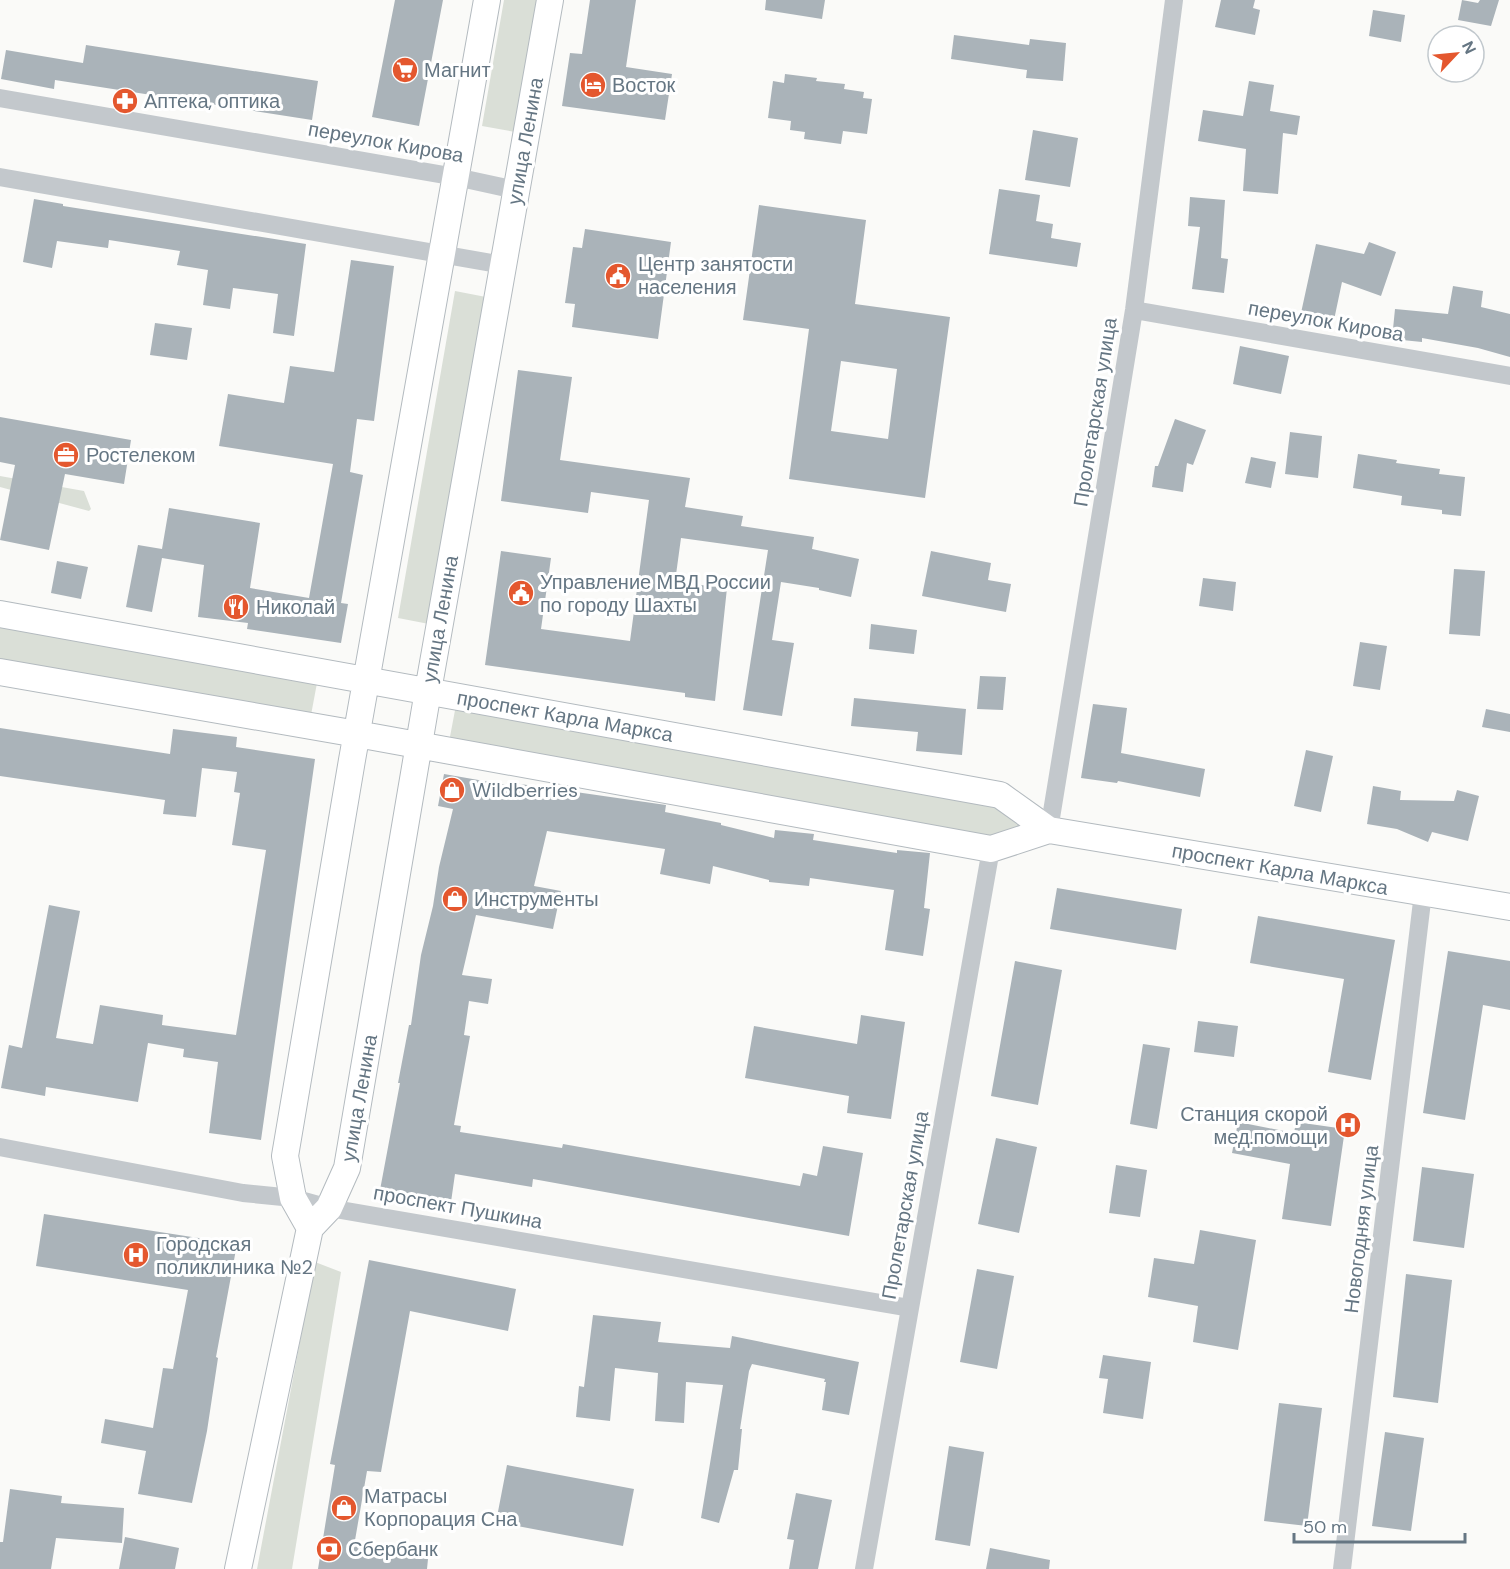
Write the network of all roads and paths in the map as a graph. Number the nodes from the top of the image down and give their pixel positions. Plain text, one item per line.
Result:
1 (487, 0) edge
2 (550, 0) edge
3 (1174, 0) edge
4 (0, 98) edge
5 (0, 177) edge
6 (456, 177) junction
7 (516, 190) junction
8 (441, 255) junction
9 (503, 265) junction
10 (1134, 310) junction
11 (1510, 376) edge
12 (0, 614) edge
13 (0, 672) edge
14 (367, 680) junction
15 (428, 691) junction
16 (357, 734) junction
17 (419, 745) junction
18 (1049, 830) junction
19 (991, 849) junction
20 (1423, 893) junction
21 (1510, 907) edge
22 (0, 1147) edge
23 (294, 1198) junction
24 (329, 1208) junction
25 (310, 1228) junction
26 (910, 1308) junction
27 (238, 1569) edge
28 (864, 1569) edge
29 (1342, 1569) edge

1 - 6 main road
2 - 7 main road, улица Ленина
3 - 10 street, Пролетарская улица
4 - 6 street, переулок Кирова
5 - 8 street
6 - 7 street, переулок Кирова
6 - 8 main road
7 - 9 main road, улица Ленина
8 - 9 street
8 - 14 main road
9 - 15 main road, улица Ленина
10 - 11 street, переулок Кирова
10 - 18 street, Пролетарская улица
12 - 14 main road, проспект Карла Маркса
13 - 16 main road, проспект Карла Маркса
14 - 15 main road, проспект Карла Маркса
14 - 16 main road
15 - 17 main road, улица Ленина
15 - 18 main road, проспект Карла Маркса
16 - 17 main road, проспект Карла Маркса
16 - 23 main road
17 - 19 main road, проспект Карла Маркса
17 - 24 main road, улица Ленина
18 - 19 main road, проспект Карла Маркса
18 - 20 main road, проспект Карла Маркса
19 - 26 street, Пролетарская улица
20 - 21 main road, проспект Карла Маркса
20 - 29 street, Новогодняя улица
22 - 23 street, проспект Пушкина
23 - 24 street, проспект Пушкина
23 - 25 main road
24 - 25 main road, улица Ленина
24 - 26 street, проспект Пушкина
25 - 27 main road
26 - 28 street, Пролетарская улица

